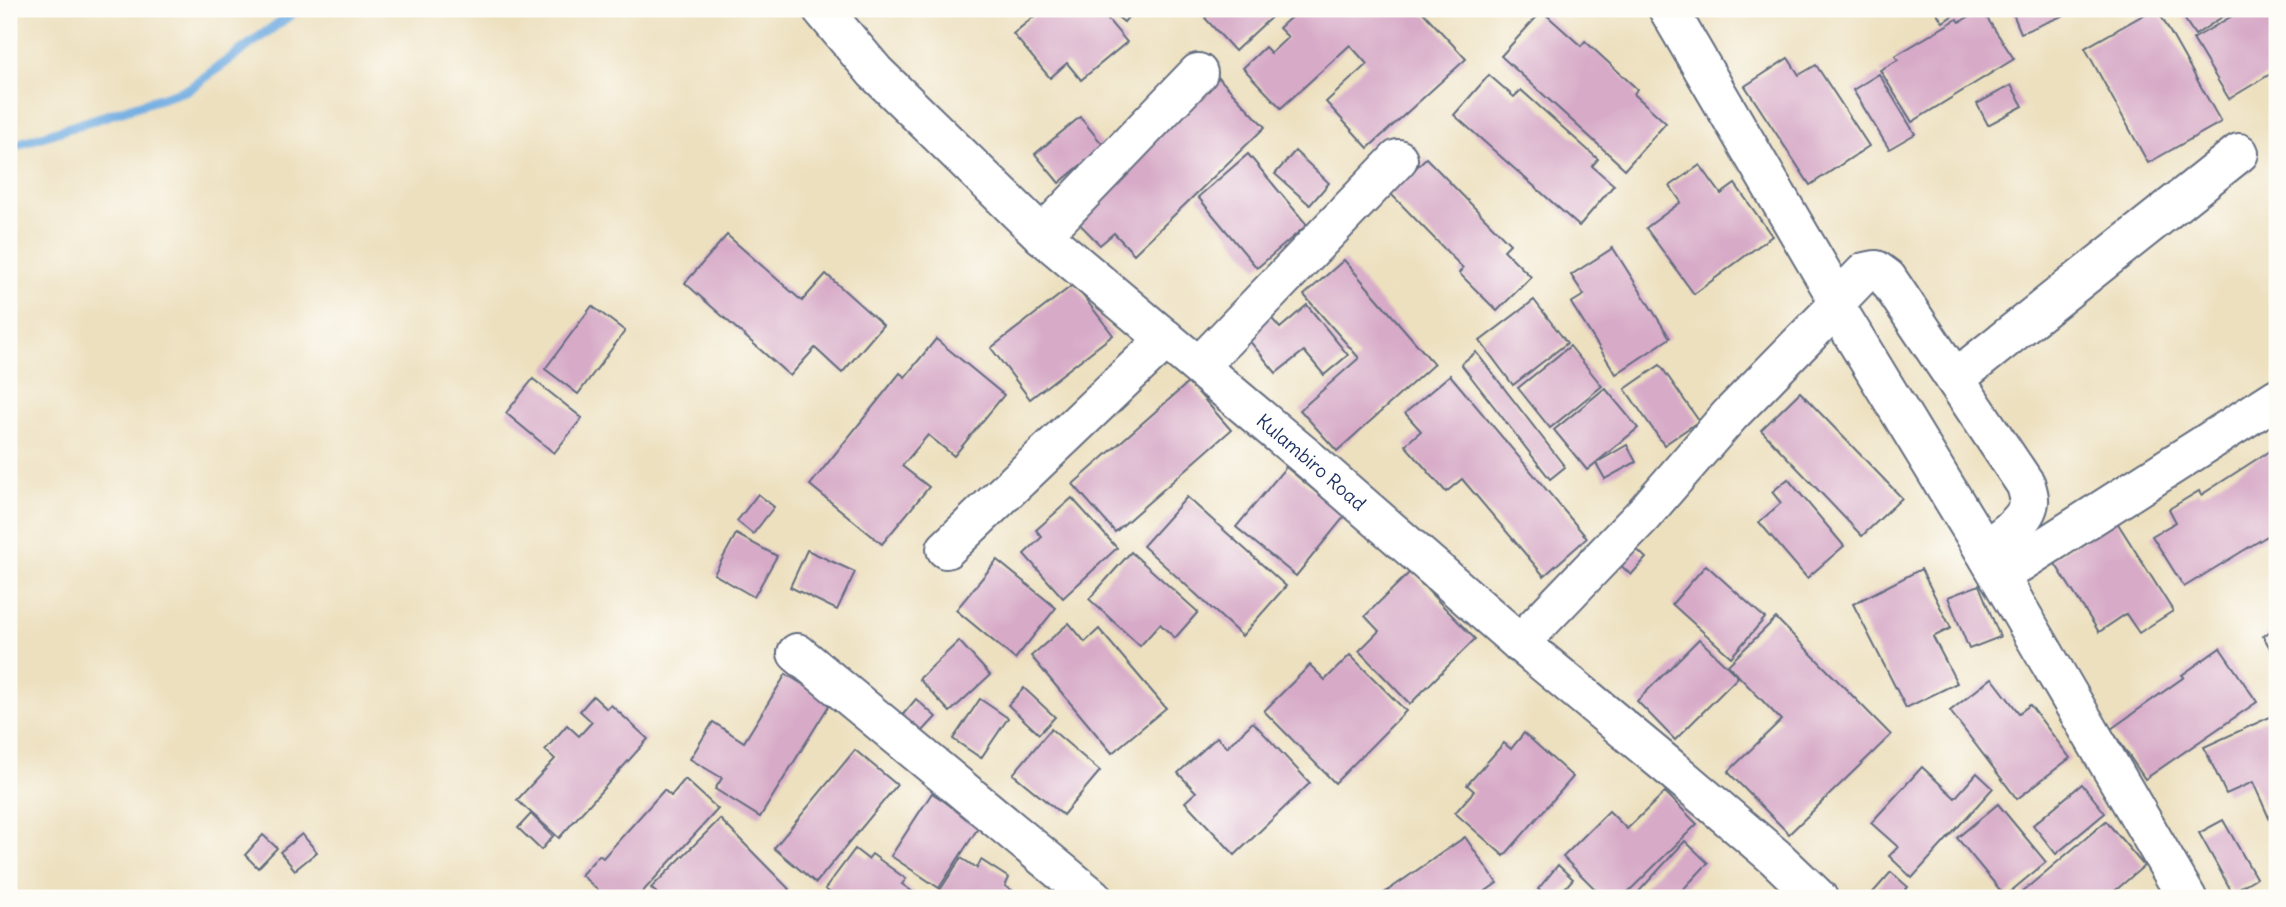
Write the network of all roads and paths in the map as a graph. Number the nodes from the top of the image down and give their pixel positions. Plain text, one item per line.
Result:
1 (822, 9) edge
2 (1682, 14) edge
3 (1198, 73) dead end
4 (2239, 153) dead end
5 (1398, 159) dead end
6 (1041, 235) junction
7 (1837, 304) junction
8 (1166, 339) junction
9 (1199, 366) junction
10 (1955, 379) junction
11 (2277, 398) edge
12 (946, 549) dead end
13 (1992, 563) junction
14 (1520, 643) junction
15 (797, 653) dead end
16 (1093, 898) edge
17 (1818, 898) edge
18 (2187, 898) edge

1 - 6 street, Kulambiro Road
2 - 7 street
3 - 6 street
4 - 10 street
5 - 9 street
6 - 8 street, Kulambiro Road
7 - 10 street
7 - 13 street
7 - 14 street
8 - 9 street, Kulambiro Road
8 - 12 street
9 - 14 street, Kulambiro Road
10 - 13 street
11 - 13 street
13 - 18 street
14 - 17 street, Kulambiro Road
15 - 16 street

